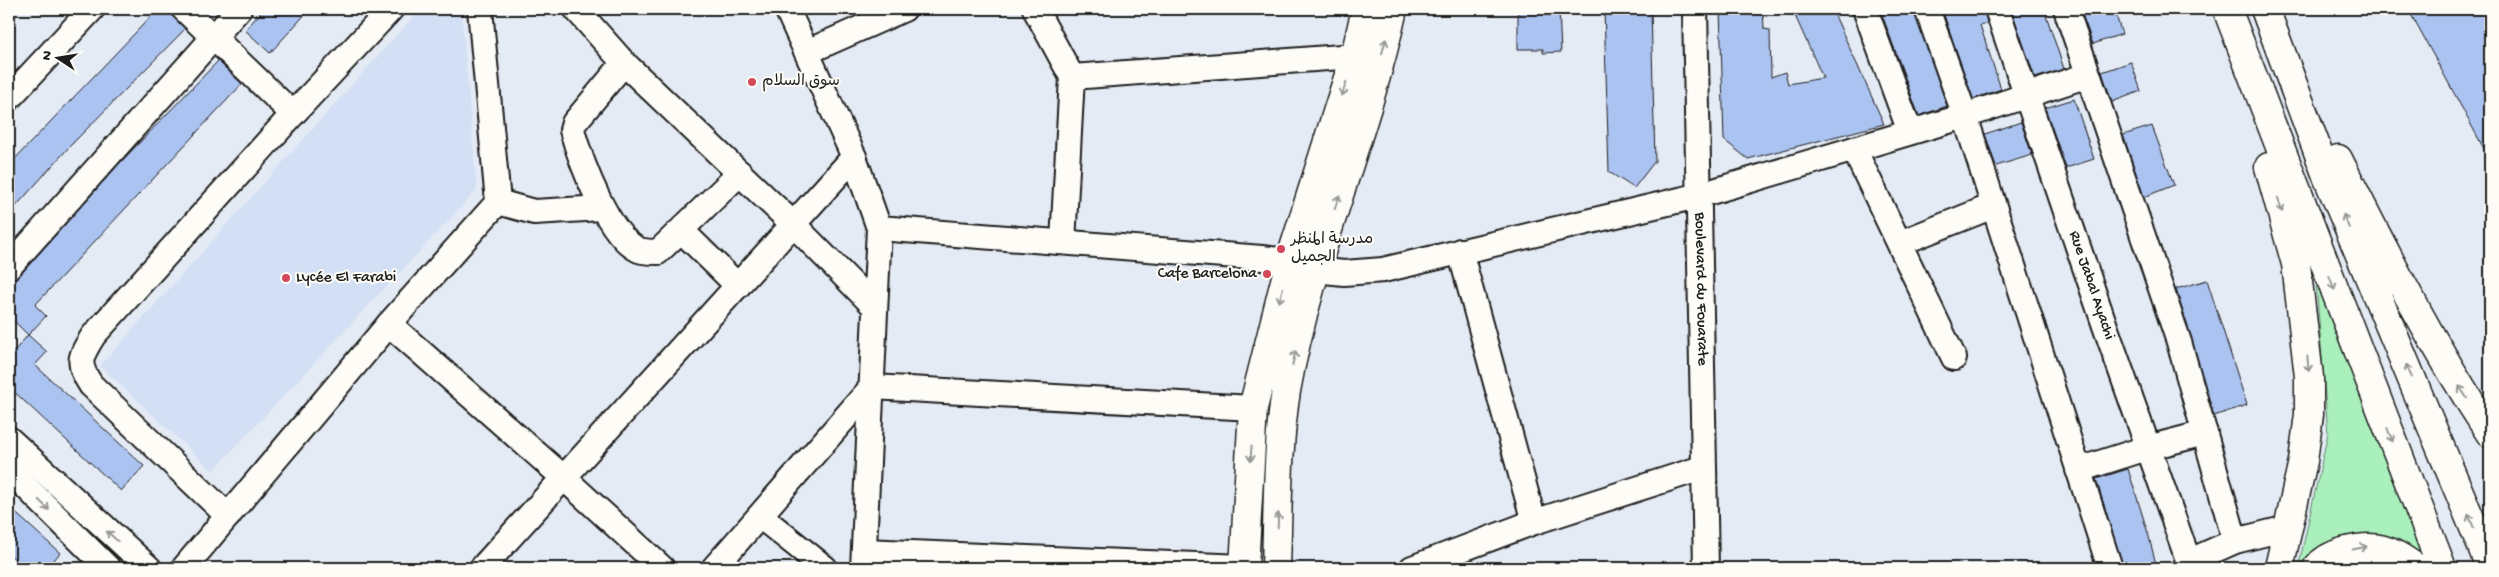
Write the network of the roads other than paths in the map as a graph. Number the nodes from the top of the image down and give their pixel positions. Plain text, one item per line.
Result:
1 (92, 9) edge
2 (184, 9) edge
3 (221, 9) edge
4 (239, 9) edge
5 (390, 9) edge
6 (480, 9) edge
7 (576, 9) edge
8 (787, 9) edge
9 (904, 9) edge
10 (1035, 9) edge
11 (1366, 9) edge
12 (1393, 9) edge
13 (1694, 9) edge
14 (1865, 9) edge
15 (1928, 9) edge
16 (1997, 9) edge
17 (2066, 9) edge
18 (2217, 9) edge
19 (2227, 9) edge
20 (2268, 14) edge
21 (209, 32) junction
22 (808, 52) junction
23 (1355, 56) junction
24 (624, 63) junction
25 (2088, 75) junction
26 (1072, 77) junction
27 (2026, 95) junction
28 (9, 98) edge
29 (293, 114) junction
30 (1965, 116) junction
31 (1910, 132) junction
32 (1854, 149) junction
33 (854, 157) junction
34 (740, 173) junction
35 (1697, 196) junction
36 (498, 202) junction
37 (1993, 206) junction
38 (602, 208) junction
39 (793, 224) junction
40 (879, 228) junction
41 (682, 231) junction
42 (1063, 242) junction
43 (1900, 243) junction
44 (9, 249) edge
45 (1460, 251) junction
46 (1290, 261) junction
47 (9, 267) edge
48 (1316, 270) junction
49 (738, 286) junction
50 (876, 307) junction
51 (389, 324) junction
52 (1954, 358) dead end
53 (872, 387) junction
54 (1253, 408) junction
55 (2490, 433) edge
56 (2205, 434) junction
57 (9, 439) edge
58 (2147, 448) junction
59 (1702, 468) junction
60 (9, 470) edge
61 (2078, 470) junction
62 (564, 478) junction
63 (228, 516) junction
64 (760, 516) junction
65 (1534, 522) junction
66 (2287, 528) junction
67 (2235, 541) junction
68 (864, 560) edge
69 (2189, 565) edge
70 (2490, 566) edge
71 (108, 568) edge
72 (149, 568) edge
73 (184, 568) edge
74 (482, 568) edge
75 (662, 568) edge
76 (714, 568) edge
77 (825, 568) edge
78 (1244, 568) edge
79 (1276, 568) edge
80 (1412, 568) edge
81 (1706, 568) edge
82 (2110, 568) edge
83 (2279, 568) edge
84 (2317, 568) edge
85 (2416, 568) edge
86 (2442, 568) edge

1 - 28 street
2 - 21 street
3 - 21 street
4 - 21 street
5 - 29 street
6 - 36 street
7 - 24 street
8 - 22 street
9 - 22 street
10 - 26 street
11 - 23 main road
48 -> 12 main road
13 - 35 street, Boulevard du Fouarate
14 - 31 street
15 - 30 street
16 - 27 street, Rue Jabal Ayachi
17 - 25 street
18 -> 66 main road
19 -> 86 main road
55 -> 20 main road
70 -> 20 main road
21 - 29 street
21 - 44 street
21 - 47 street
22 - 33 street
23 - 26 street
23 -> 46 main road
24 - 34 street
24 - 38 street
25 - 27 street
25 - 56 street
26 - 42 street
27 - 30 street
27 - 58 street, Rue Jabal Ayachi
29 - 63 street
30 - 31 street
30 - 37 street
31 - 32 street
32 - 35 street
32 - 43 street
33 - 39 street
33 - 40 street
34 - 39 street
34 - 41 street
35 - 45 street
35 - 59 street, Boulevard du Fouarate
36 - 38 street
36 - 51 street
37 - 43 street
37 - 61 street
38 - 41 street
39 - 49 street
39 - 50 street
40 - 42 street
40 - 50 street
41 - 49 street
42 - 46 street
43 - 52 street
45 - 48 street
45 - 65 street
46 - 48 street
46 -> 54 main road
79 -> 48 main road
49 - 62 street
50 - 53 street
51 - 62 street
51 - 63 street
53 - 54 street
53 - 64 street
53 - 68 street
54 -> 78 main road
56 - 58 street
56 - 67 street
72 -> 57 street
58 - 61 street
58 - 69 street, Rue Jabal Ayachi
59 - 65 street
59 - 81 street, Boulevard du Fouarate
60 -> 71 street
61 - 82 street
62 - 74 street
62 - 75 street
63 - 73 street
64 - 76 street
64 - 77 street
65 - 80 street
66 - 67 street
66 - 83 main road
67 - 69 street
68 - 78 street
84 -> 85 main road

